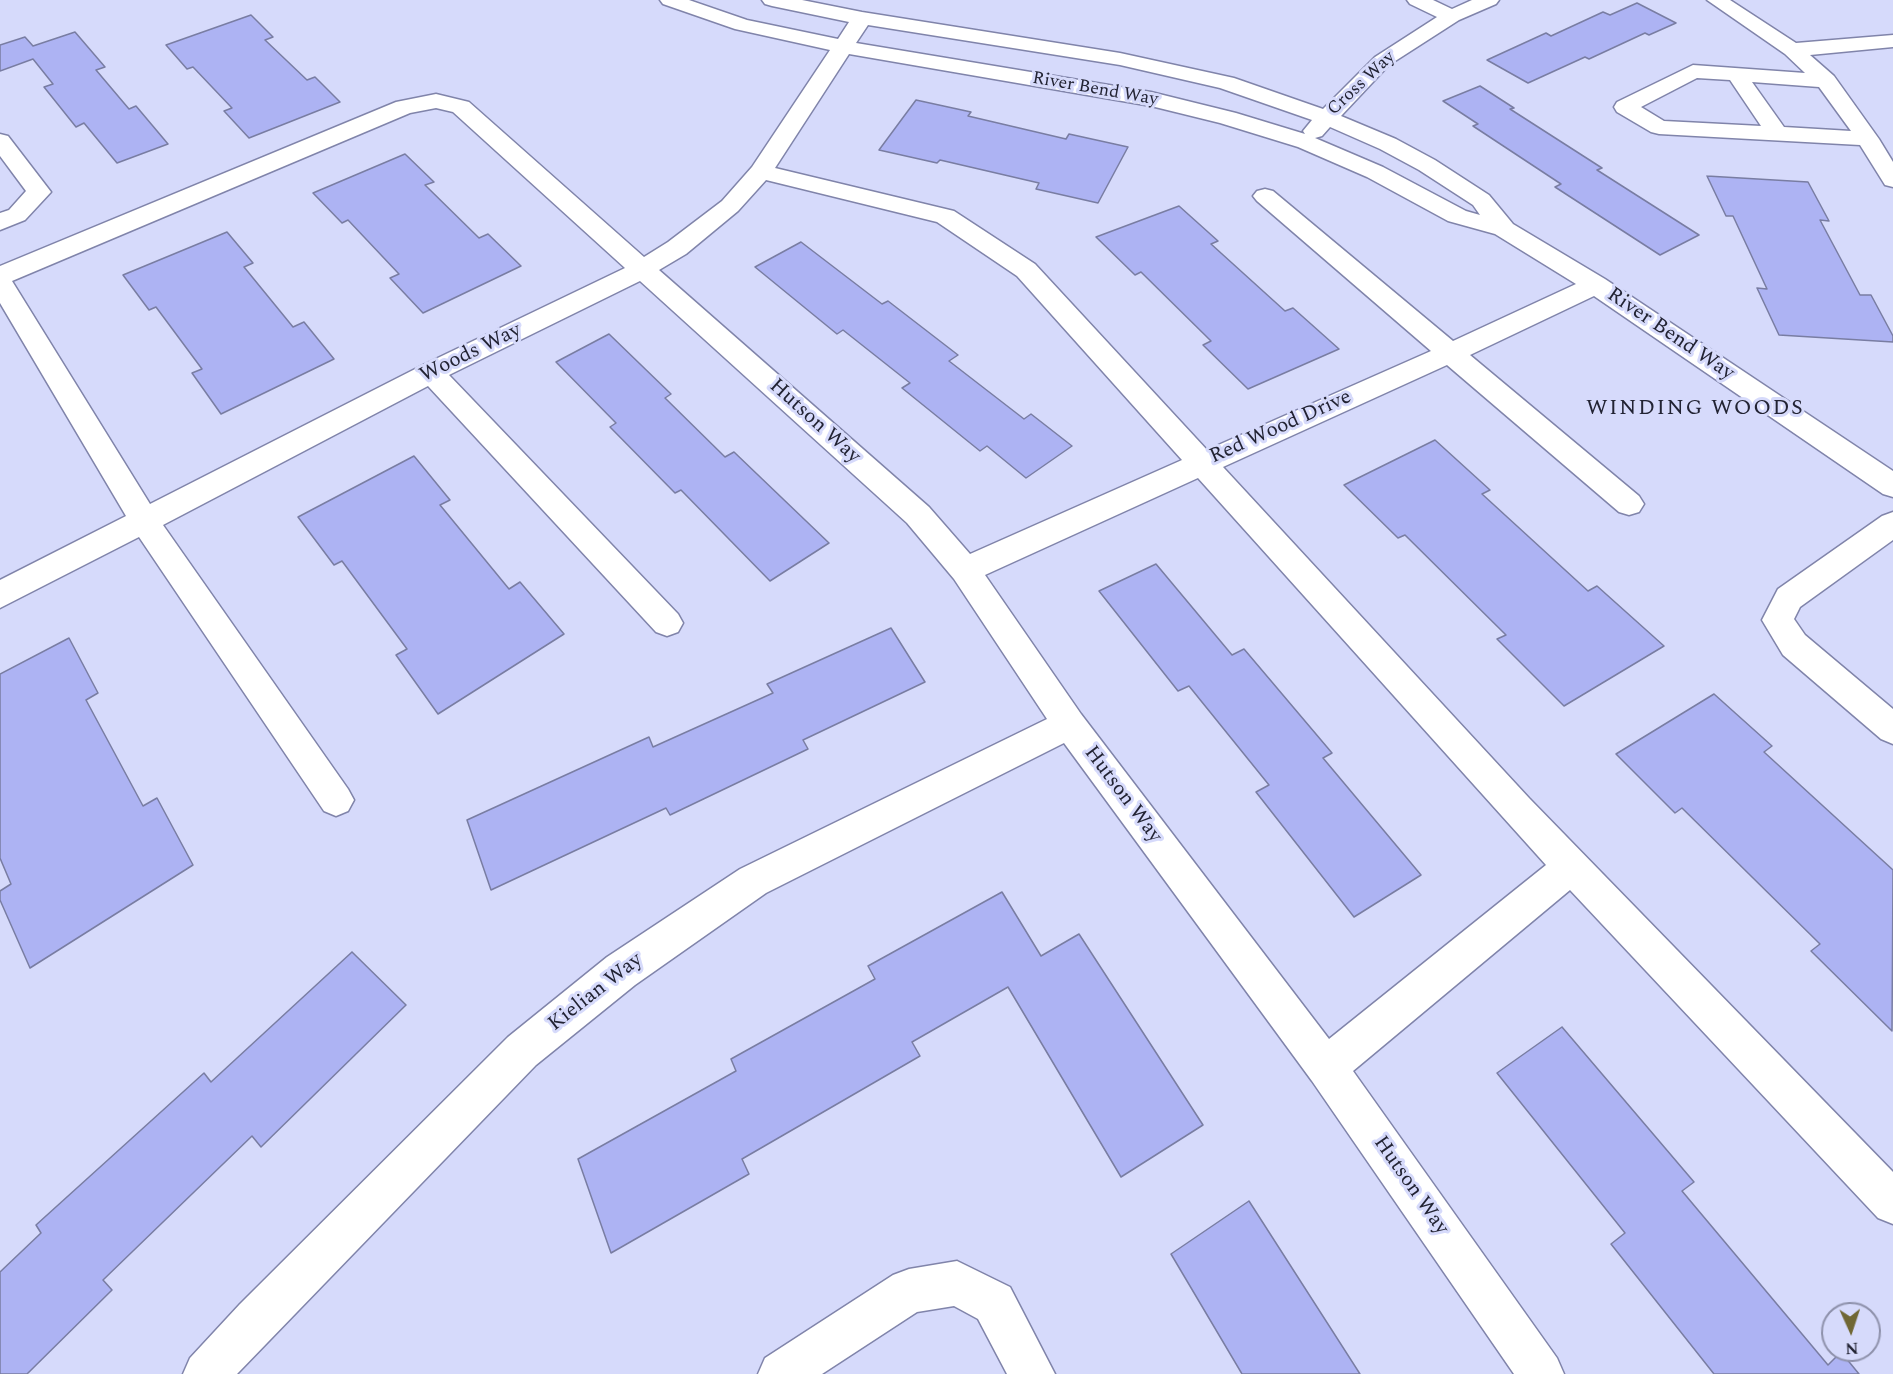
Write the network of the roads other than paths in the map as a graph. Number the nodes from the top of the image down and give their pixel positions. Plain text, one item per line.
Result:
1 (670, 0) edge
2 (772, 0) edge
3 (1417, 0) edge
4 (1489, 0) edge
5 (1717, 0) edge
6 (1452, 16) junction
7 (862, 18) junction
8 (1893, 41) edge
9 (844, 47) junction
10 (1792, 50) junction
11 (1736, 74) junction
12 (1826, 81) junction
13 (1326, 117) junction
14 (1777, 133) junction
15 (1869, 139) junction
16 (0, 141) edge
17 (1305, 142) junction
18 (761, 172) junction
19 (1893, 180) edge
20 (1265, 196) dead end
21 (0, 222) edge
22 (1504, 229) junction
23 (643, 269) junction
24 (0, 276) edge
25 (0, 282) edge
26 (1596, 285) junction
27 (1452, 352) junction
28 (431, 373) junction
29 (1203, 462) junction
30 (1893, 486) edge
31 (1629, 504) dead end
32 (145, 522) junction
33 (1893, 524) edge
34 (965, 570) junction
35 (0, 595) edge
36 (667, 623) dead end
37 (1069, 724) junction
38 (1893, 729) edge
39 (336, 800) dead end
40 (1572, 866) junction
41 (1326, 1067) junction
42 (1893, 1203) edge
43 (206, 1374) edge
44 (781, 1374) edge
45 (1032, 1374) edge
46 (1541, 1374) edge

1 - 9 street, River Bend Way
2 - 7 street, River Bend Way
3 - 6 street
4 - 6 street, Cross Way
5 - 10 street
6 - 13 street, Cross Way
7 - 9 street, Woods Way
7 - 13 street, River Bend Way
8 - 10 street
9 - 17 street, River Bend Way
9 - 18 street, Woods Way
10 - 12 street
11 - 12 street
11 - 14 street
11 - 14 street
12 - 15 street
13 - 17 street, Cross Way
13 - 22 street, River Bend Way
14 - 15 street
15 - 19 street
16 - 21 street
17 - 22 street, River Bend Way
18 - 23 street, Woods Way
18 - 29 street
20 - 27 street
22 - 26 street, River Bend Way
23 - 24 street, Hutson Way
23 - 28 street, Woods Way
23 - 34 street, Hutson Way
25 - 32 street
26 - 27 street, Red Wood Drive
26 - 30 street, River Bend Way
27 - 29 street, Red Wood Drive
27 - 31 street
28 - 32 street, Woods Way
28 - 36 street
29 - 34 street, Red Wood Drive
29 - 40 street
32 - 35 street, Woods Way
32 - 39 street
33 - 38 street
34 - 37 street, Hutson Way
37 - 41 street, Hutson Way
37 - 43 street, Kielian Way
40 - 41 street
40 - 42 street
41 - 46 street, Hutson Way
44 - 45 street

